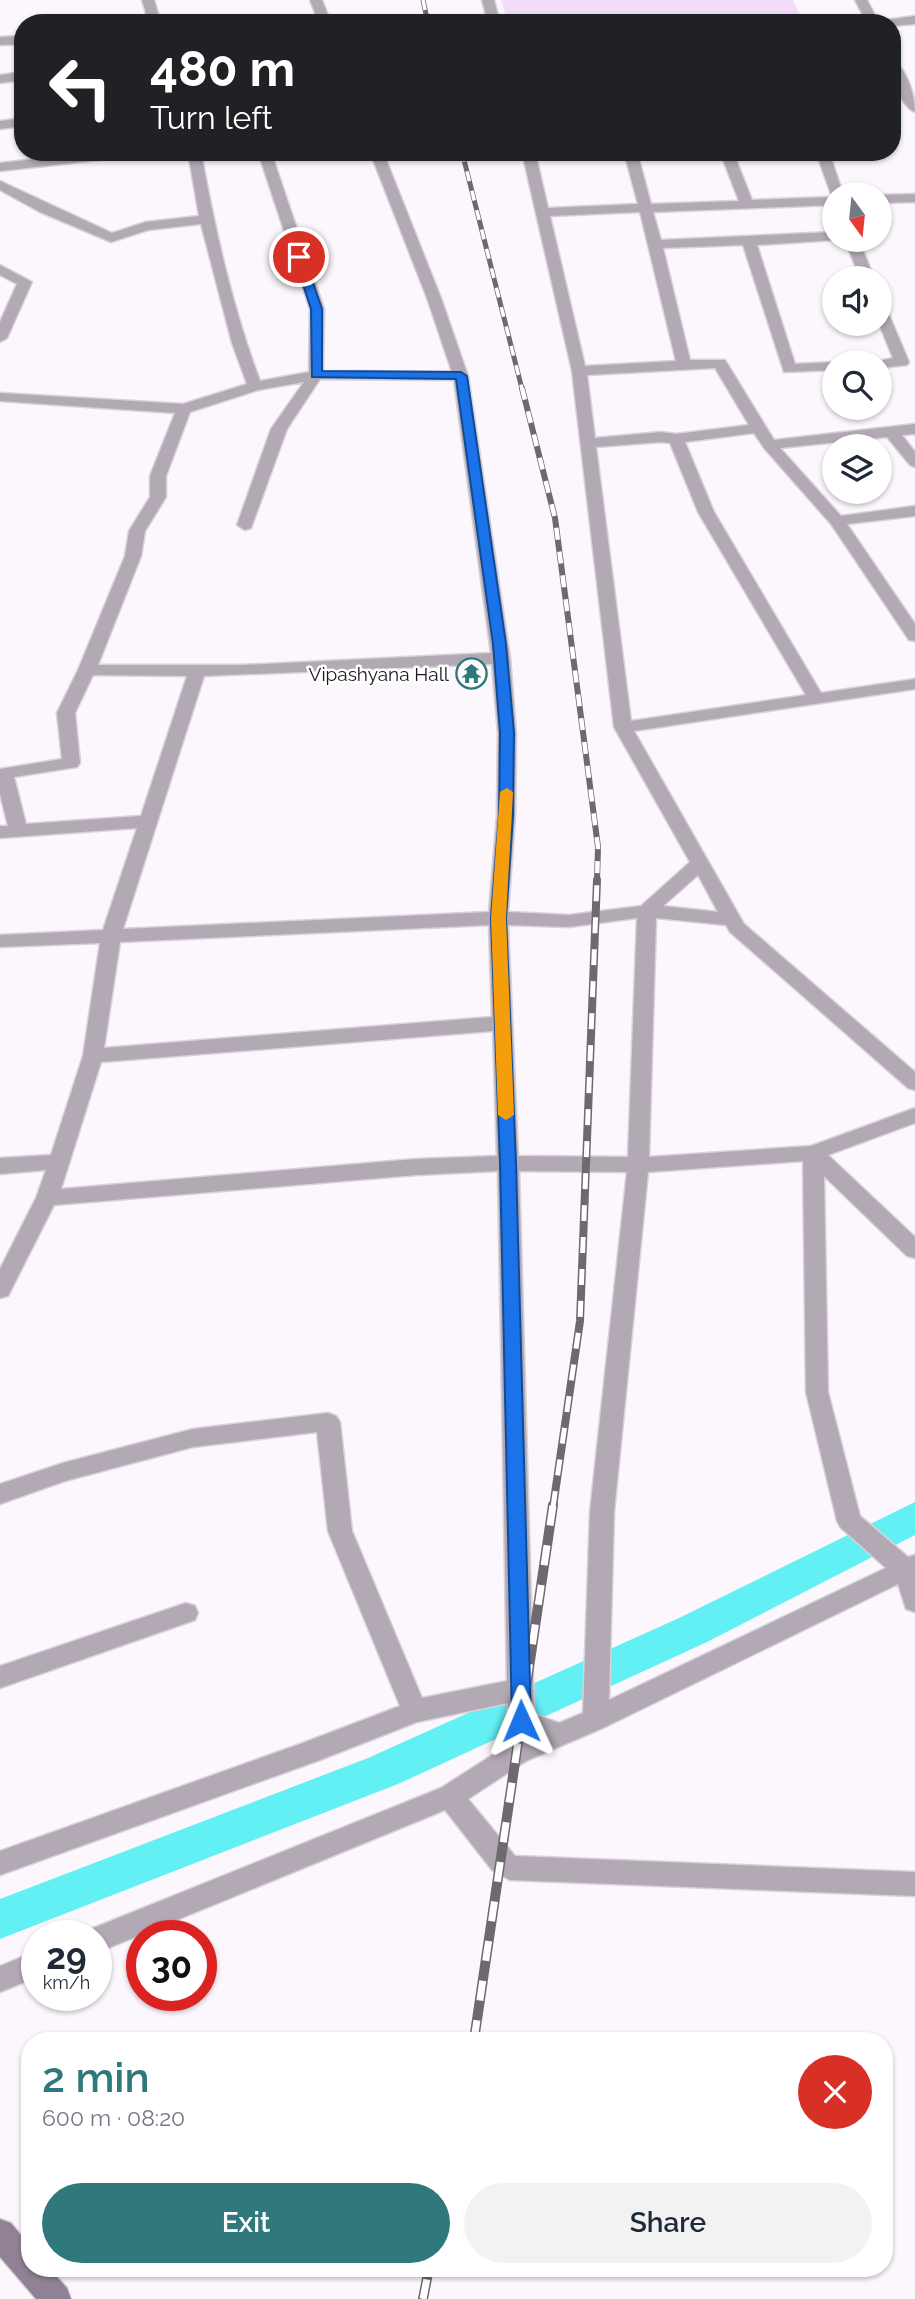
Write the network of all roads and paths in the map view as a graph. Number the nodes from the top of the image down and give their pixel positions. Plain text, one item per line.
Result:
1 (901, 76) edge
2 (915, 108) edge
3 (54, 161) edge
4 (196, 161) edge
5 (267, 161) edge
6 (380, 161) edge
7 (530, 161) edge
8 (632, 161) edge
9 (730, 161) edge
10 (824, 161) edge
11 (0, 167) edge
12 (832, 182) edge
13 (0, 185) edge
14 (915, 198) edge
15 (892, 199) edge
16 (822, 201) edge
17 (747, 204) junction
18 (643, 208) junction
19 (540, 212) junction
20 (207, 219) junction
21 (822, 237) edge
22 (749, 241) junction
23 (655, 244) junction
24 (0, 269) edge
25 (0, 295) edge
26 (18, 296) junction
27 (891, 336) edge
28 (0, 338) edge
29 (892, 363) edge
30 (684, 365) junction
31 (822, 367) edge
32 (579, 371) junction
33 (316, 374) junction
34 (461, 376) junction
35 (255, 386) junction
36 (0, 397) edge
37 (184, 409) junction
38 (759, 428) junction
39 (915, 429) edge
40 (891, 431) junction
41 (676, 439) junction
42 (587, 443) junction
43 (769, 445) junction
44 (915, 462) edge
45 (915, 511) edge
46 (837, 521) junction
47 (245, 525) dead end
48 (915, 636) edge
49 (501, 658) junction
50 (87, 670) junction
51 (197, 672) junction
52 (915, 684) edge
53 (816, 698) junction
54 (623, 727) junction
55 (150, 821) junction
56 (9, 831) edge
57 (700, 863) junction
58 (647, 911) junction
59 (498, 918) junction
60 (731, 919) junction
61 (111, 935) junction
62 (0, 941) edge
63 (503, 1023) junction
64 (93, 1056) junction
65 (912, 1076) edge
66 (915, 1115) edge
67 (813, 1153) junction
68 (59, 1163) junction
69 (508, 1163) junction
70 (638, 1165) junction
71 (0, 1166) edge
72 (47, 1198) junction
73 (915, 1250) edge
74 (0, 1290) edge
75 (0, 1494) edge
76 (911, 1568) edge
77 (915, 1602) edge
78 (186, 1613) dead end
79 (0, 1677) edge
80 (521, 1689) junction
81 (415, 1711) junction
82 (596, 1719) junction
83 (560, 1735) junction
84 (450, 1796) junction
85 (0, 1863) edge
86 (915, 1884) edge
87 (112, 1933) edge
88 (21, 1970) edge
89 (0, 1979) edge
90 (0, 2234) edge
91 (21, 2258) edge
92 (37, 2277) edge
93 (56, 2299) edge

1 - 2 street
3 - 11 street
4 - 20 street
5 - 33 street
6 - 34 street
7 - 19 street
8 - 18 street
9 - 17 street
10 - 12 street
13 - 20 street
14 - 15 street
16 - 17 street
17 - 18 street
18 - 19 street
18 - 23 street
19 - 32 street
20 - 35 street
21 - 22 street
22 - 23 street
22 - 31 street
23 - 30 street
24 - 26 street
25 - 26 street
26 - 28 street
27 - 29 street
30 - 32 street
30 - 38 street
32 - 42 street
33 - 34 street
33 - 35 street
33 - 47 street
34 - 49 street
35 - 37 street
36 - 37 street
37 - 50 street
38 - 41 street
38 - 43 street
39 - 40 street
40 - 43 street
40 - 44 street
41 - 42 street
41 - 53 street
42 - 54 street
43 - 46 street
45 - 46 street
46 - 48 street
49 - 51 street
49 - 59 street
50 - 51 street
50 - 56 street
51 - 55 street
52 - 53 street
53 - 54 street
54 - 57 street
55 - 56 street
55 - 61 street
57 - 58 street
57 - 60 street
58 - 59 street
58 - 60 street
58 - 70 street
59 - 61 street
59 - 63 street
60 - 65 street
61 - 62 street
61 - 64 street
63 - 64 street
63 - 69 street
64 - 68 street
66 - 67 street
67 - 70 street
67 - 73 street
67 - 76 street
68 - 71 street
68 - 72 street
69 - 70 street
69 - 72 street
69 - 80 street
70 - 82 street
72 - 74 street
75 - 81 street
76 - 77 street
76 - 82 street
78 - 79 street
80 - 81 street
80 - 83 street
81 - 85 street
82 - 83 street
83 - 84 street
84 - 86 street
84 - 87 street
88 - 89 street
90 - 91 street
92 - 93 street

